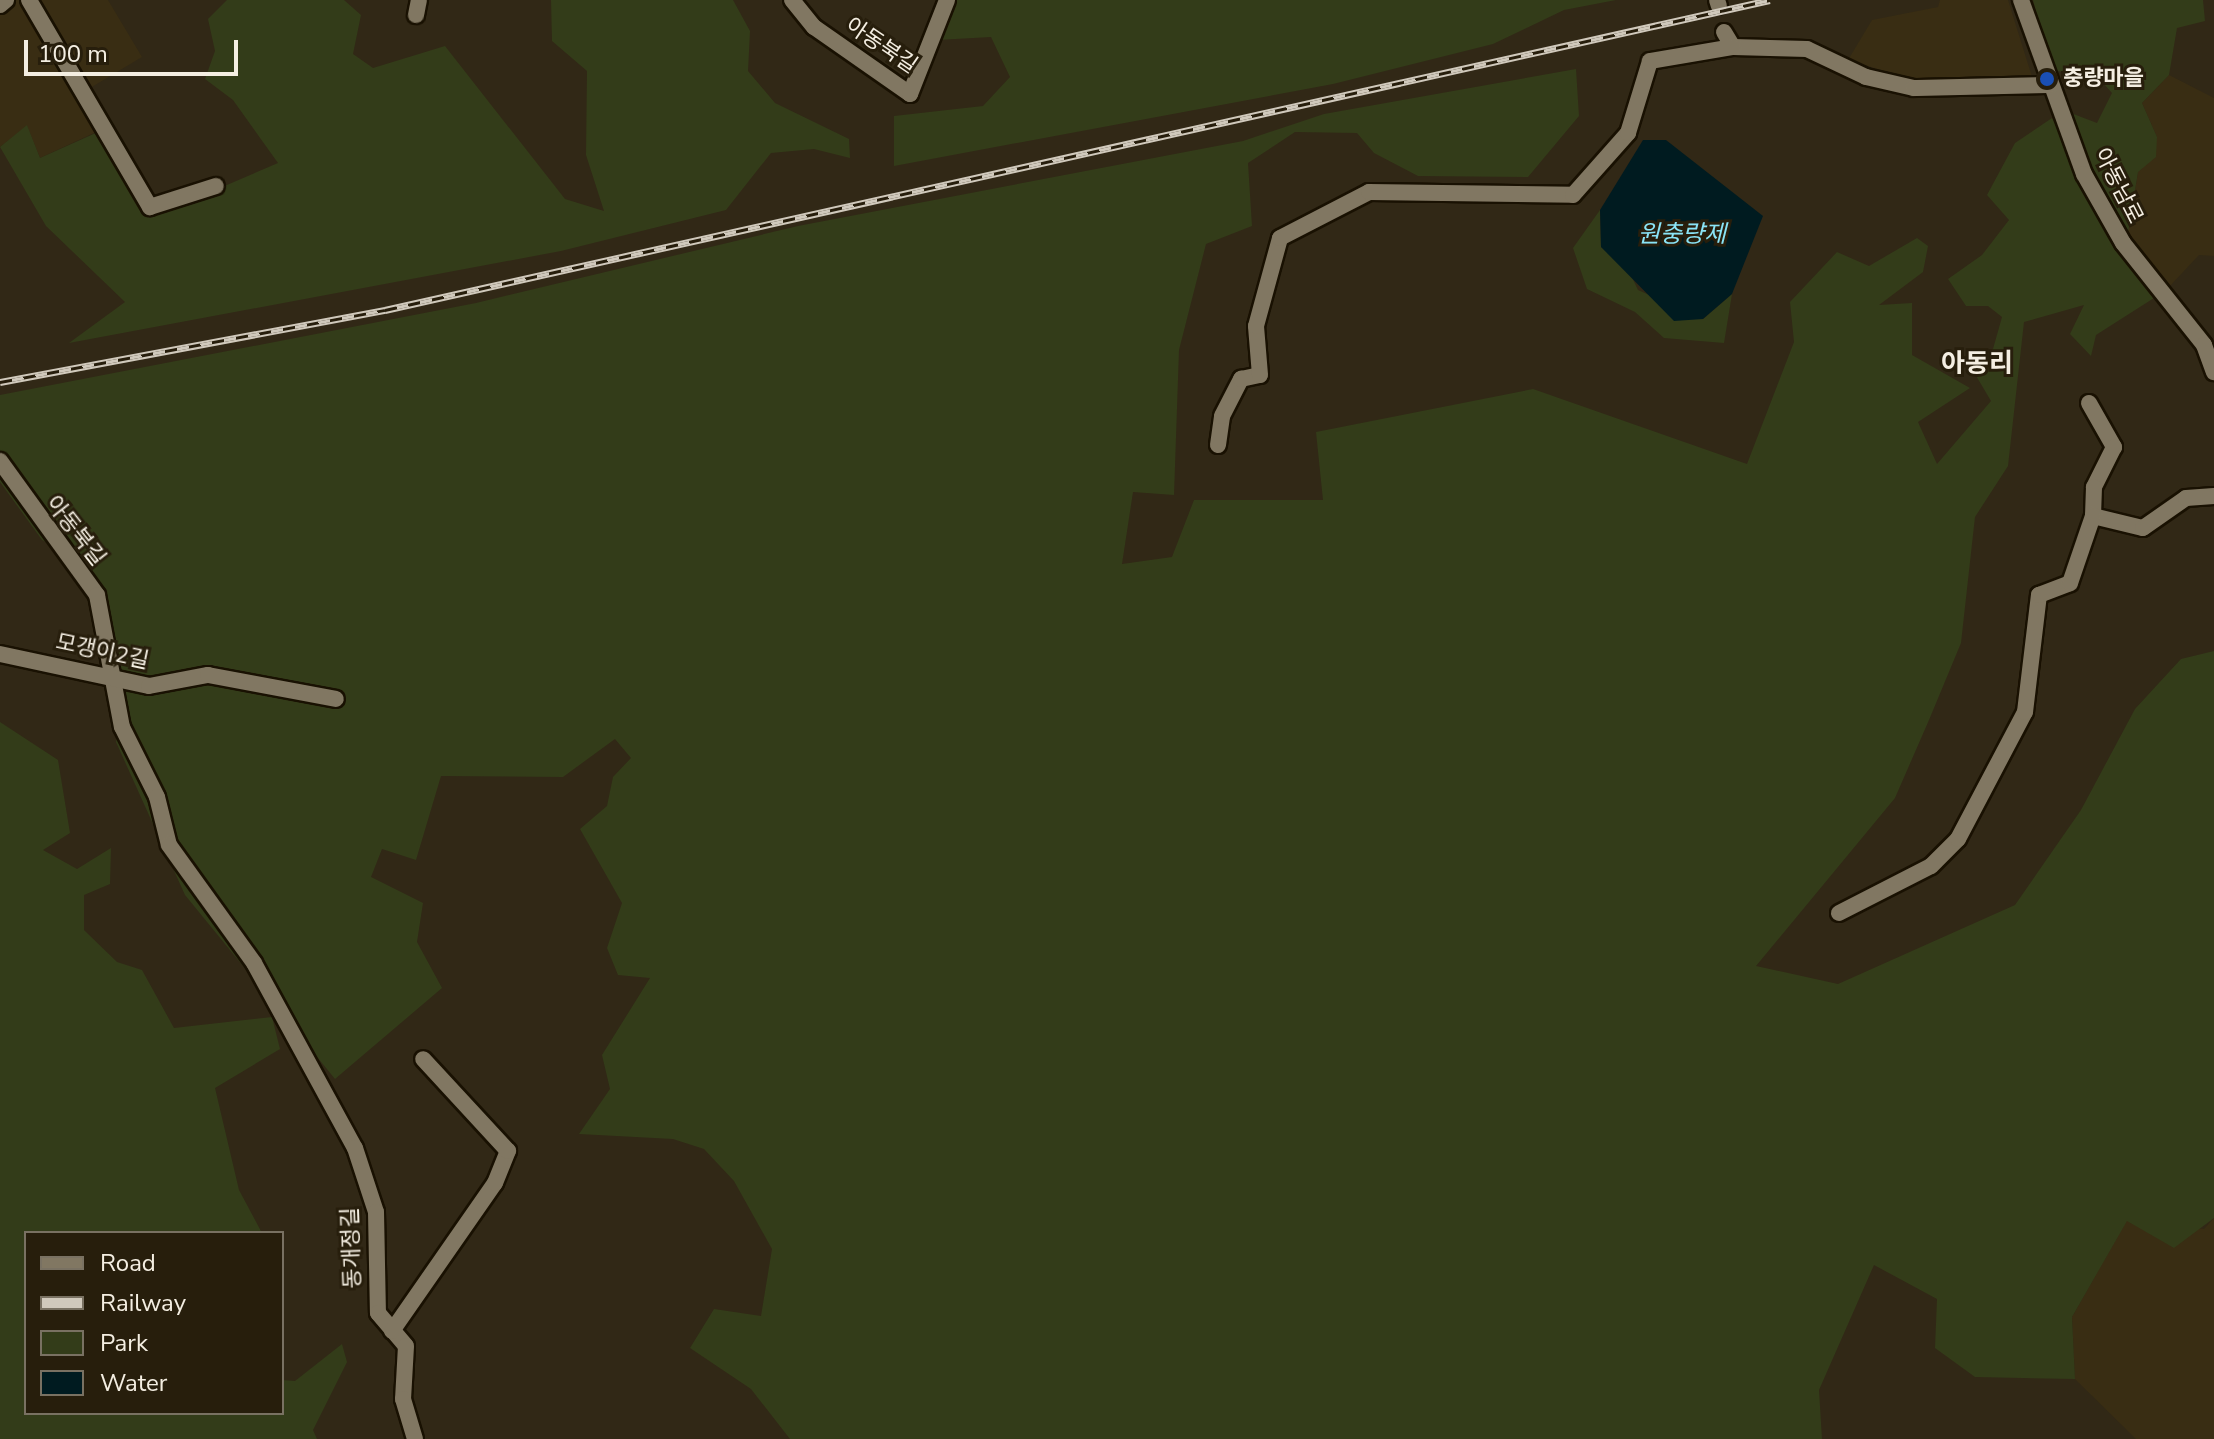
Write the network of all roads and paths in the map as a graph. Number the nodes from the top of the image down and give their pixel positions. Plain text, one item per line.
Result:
1 (6, 0) edge
2 (29, 0) edge
3 (792, 0) edge
4 (947, 0) edge
5 (2021, 0) edge
6 (0, 5) edge
7 (1724, 32) dead end
8 (1733, 47) junction
9 (2050, 85) junction
10 (216, 186) dead end
11 (2214, 372) edge
12 (2089, 403) dead end
13 (1218, 445) dead end
14 (0, 461) edge
15 (2214, 496) edge
16 (2093, 516) junction
17 (0, 654) edge
18 (112, 680) junction
19 (336, 699) dead end
20 (1839, 913) dead end
21 (423, 1059) dead end
22 (352, 1142) joint
23 (392, 1331) junction
24 (415, 1439) edge

1 - 6 street
2 - 10 street
3 - 4 street, 아동북길
5 - 9 street, 아동남로
7 - 8 street
8 - 9 street
8 - 13 street
9 - 11 street, 아동남로
12 - 16 street
14 - 18 street, 아동북길
15 - 16 street
16 - 20 street
17 - 18 street, 모갱이2길
18 - 19 street, 모갱이2길
18 - 22 street, 아동북길
21 - 23 street
22 - 23 street, 동개정길
23 - 24 street, 동개정길

